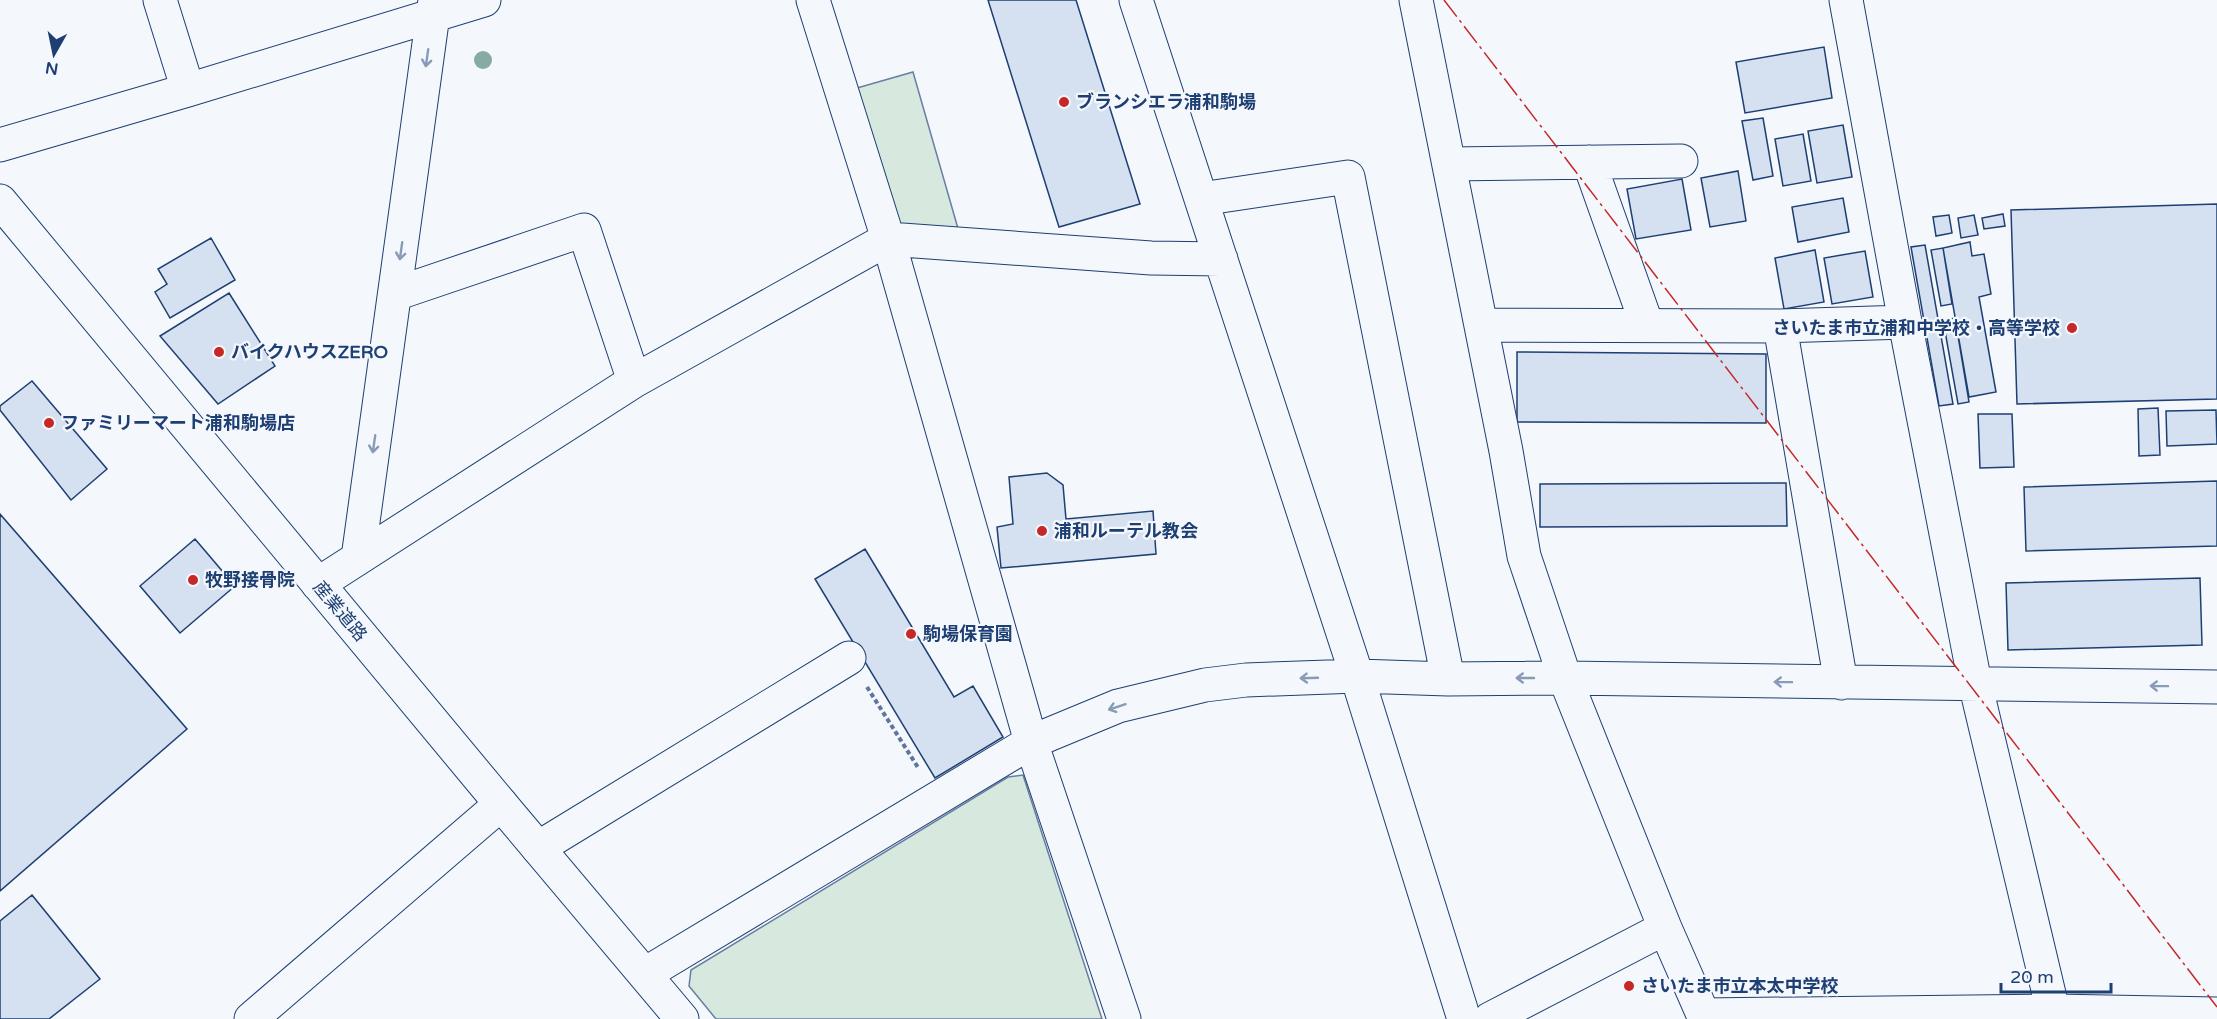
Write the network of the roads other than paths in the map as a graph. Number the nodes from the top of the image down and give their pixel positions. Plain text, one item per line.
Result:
1 (160, 0) edge
2 (484, 0) edge
3 (813, 0) edge
4 (1136, 0) edge
5 (1416, 0) edge
6 (1846, 0) edge
7 (434, 8) edge
8 (188, 90) junction
9 (0, 145) edge
10 (1681, 161) dead end
11 (1589, 162) junction
12 (1449, 164) junction
13 (1201, 199) junction
14 (0, 201) edge
15 (888, 239) junction
16 (1221, 259) junction
17 (395, 294) junction
18 (1905, 322) junction
19 (1481, 325) junction
20 (1647, 325) junction
21 (1780, 326) junction
22 (634, 381) junction
23 (358, 558) junction
24 (318, 584) junction
25 (849, 658) road end
26 (1357, 676) junction
27 (1565, 678) junction
28 (1448, 679) junction
29 (1841, 683) junction
30 (1975, 683) junction
31 (2217, 687) edge
32 (1031, 742) junction
33 (501, 804) junction
34 (538, 848) junction
35 (1665, 928) junction
36 (645, 974) junction
37 (2217, 1014) edge
38 (2054, 1015) edge
39 (1704, 1017) edge
40 (250, 1019) edge
41 (682, 1019) edge
42 (1124, 1019) edge
43 (1464, 1019) edge
44 (1490, 1019) edge

1 - 8 street
2 - 7 street
3 - 15 street
4 - 13 street
5 - 12 street
6 - 18 street
7 - 8 street
7 -> 17 street
8 - 9 street
10 - 11 street
11 - 12 street
11 - 20 street
12 - 19 street
13 - 16 street
13 - 28 street
14 - 24 street, 産業道路
15 - 16 street
15 - 22 street
15 - 32 street
16 - 26 street
17 - 22 street
17 -> 23 street
18 - 21 street
18 - 30 street
19 - 20 street
19 - 27 street
20 - 21 street
21 - 29 street
22 - 23 street
23 - 24 street
24 - 33 street, 産業道路
25 - 34 street
26 - 28 street
26 -> 32 street
26 - 43 street
27 -> 28 street
29 -> 27 street
27 - 35 street
29 - 30 street
31 -> 30 street
30 - 38 street
32 - 36 street
32 - 42 street
33 - 34 street, 産業道路
33 - 40 street
34 - 36 street, 産業道路
35 - 39 street
35 - 44 street
36 - 41 street, 産業道路
37 - 38 street
38 - 39 street

